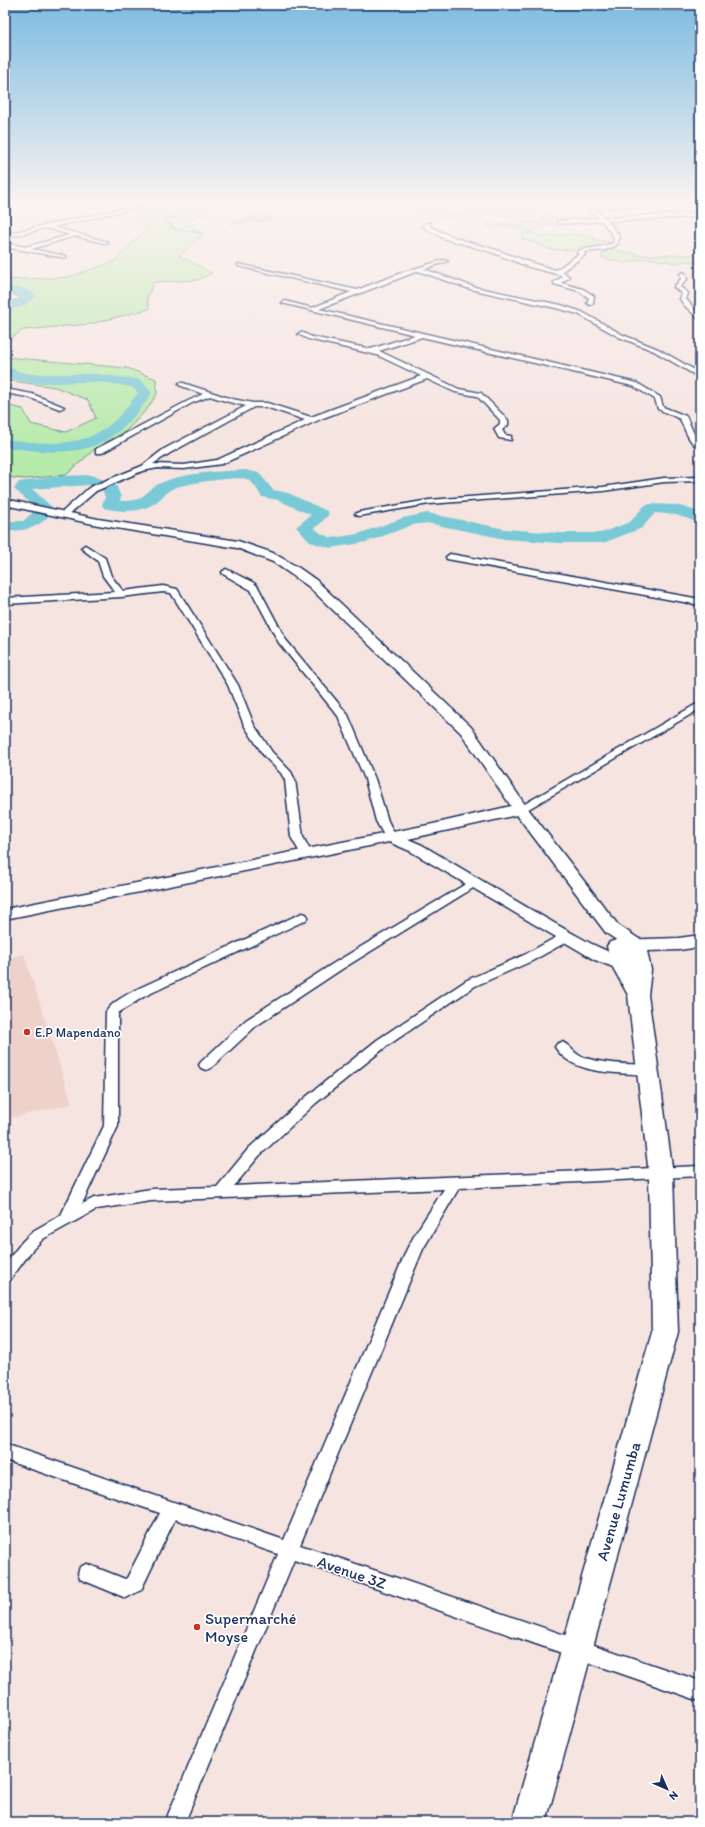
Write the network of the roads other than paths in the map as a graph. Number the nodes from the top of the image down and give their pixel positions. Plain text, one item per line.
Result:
1 (341, 288) edge
2 (367, 288) edge
3 (473, 288) edge
4 (574, 288) edge
5 (679, 288) edge
6 (357, 292) junction
7 (285, 303) dead end
8 (590, 303) dead end
9 (314, 309) junction
10 (700, 318) edge
11 (401, 330) junction
12 (301, 334) dead end
13 (422, 335) junction
14 (406, 340) junction
15 (373, 351) junction
16 (428, 376) junction
17 (700, 376) edge
18 (181, 384) dead end
19 (5, 391) edge
20 (209, 394) junction
21 (253, 405) junction
22 (60, 407) dead end
23 (312, 420) junction
24 (508, 438) dead end
25 (700, 446) edge
26 (99, 451) dead end
27 (140, 470) junction
28 (700, 479) edge
29 (5, 502) edge
30 (62, 514) junction
31 (359, 514) dead end
32 (85, 548) dead end
33 (450, 557) dead end
34 (226, 572) dead end
35 (121, 594) junction
36 (5, 601) edge
37 (700, 602) edge
38 (700, 705) edge
39 (521, 809) junction
40 (390, 837) junction
41 (306, 854) junction
42 (474, 883) junction
43 (5, 914) edge
44 (302, 917) dead end
45 (566, 937) junction
46 (700, 941) edge
47 (625, 950) junction
48 (562, 1047) dead end
49 (206, 1065) dead end
50 (648, 1070) junction
51 (700, 1171) edge
52 (661, 1174) junction
53 (455, 1183) junction
54 (221, 1192) junction
55 (67, 1219) junction
56 (5, 1276) edge
57 (5, 1452) edge
58 (171, 1509) junction
59 (288, 1549) junction
60 (87, 1573) dead end
61 (577, 1648) junction
62 (700, 1691) edge
63 (175, 1822) edge
64 (529, 1822) edge

1 - 6 street
2 - 6 street
3 - 17 street
4 - 8 street
5 - 10 street
6 - 9 street
7 - 9 street
9 - 11 street
11 - 13 street
11 - 14 street
12 - 15 street
13 - 14 street
13 - 25 street
14 - 15 street
15 - 16 street
16 - 23 street
16 - 24 street
18 - 20 street
19 - 22 street
20 - 21 street
20 - 26 street
21 - 23 street
21 - 27 street
23 - 27 street
27 - 30 street
28 - 31 street
29 - 30 street
30 - 39 street
32 - 35 street
33 - 37 street
34 - 40 street
35 - 36 street
35 - 41 street
38 - 39 street
39 - 40 street
39 - 47 street
40 - 41 street
40 - 42 street
41 - 43 street
42 - 45 street
42 - 49 street
44 - 55 street
45 - 47 street
45 - 54 street
46 - 47 main road
47 - 50 main road, Avenue Lumumba
48 - 50 street
50 - 52 main road, Avenue Lumumba
51 - 52 street
52 - 53 street
52 - 61 main road, Avenue Lumumba
53 - 54 street
53 - 59 street
54 - 55 street
55 - 56 street
57 - 58 street, Avenue 3Z
58 - 59 street, Avenue 3Z
58 - 60 street
59 - 61 street, Avenue 3Z
59 - 63 street
61 - 62 street, Avenue 3Z
61 - 64 main road, Avenue Lumumba

